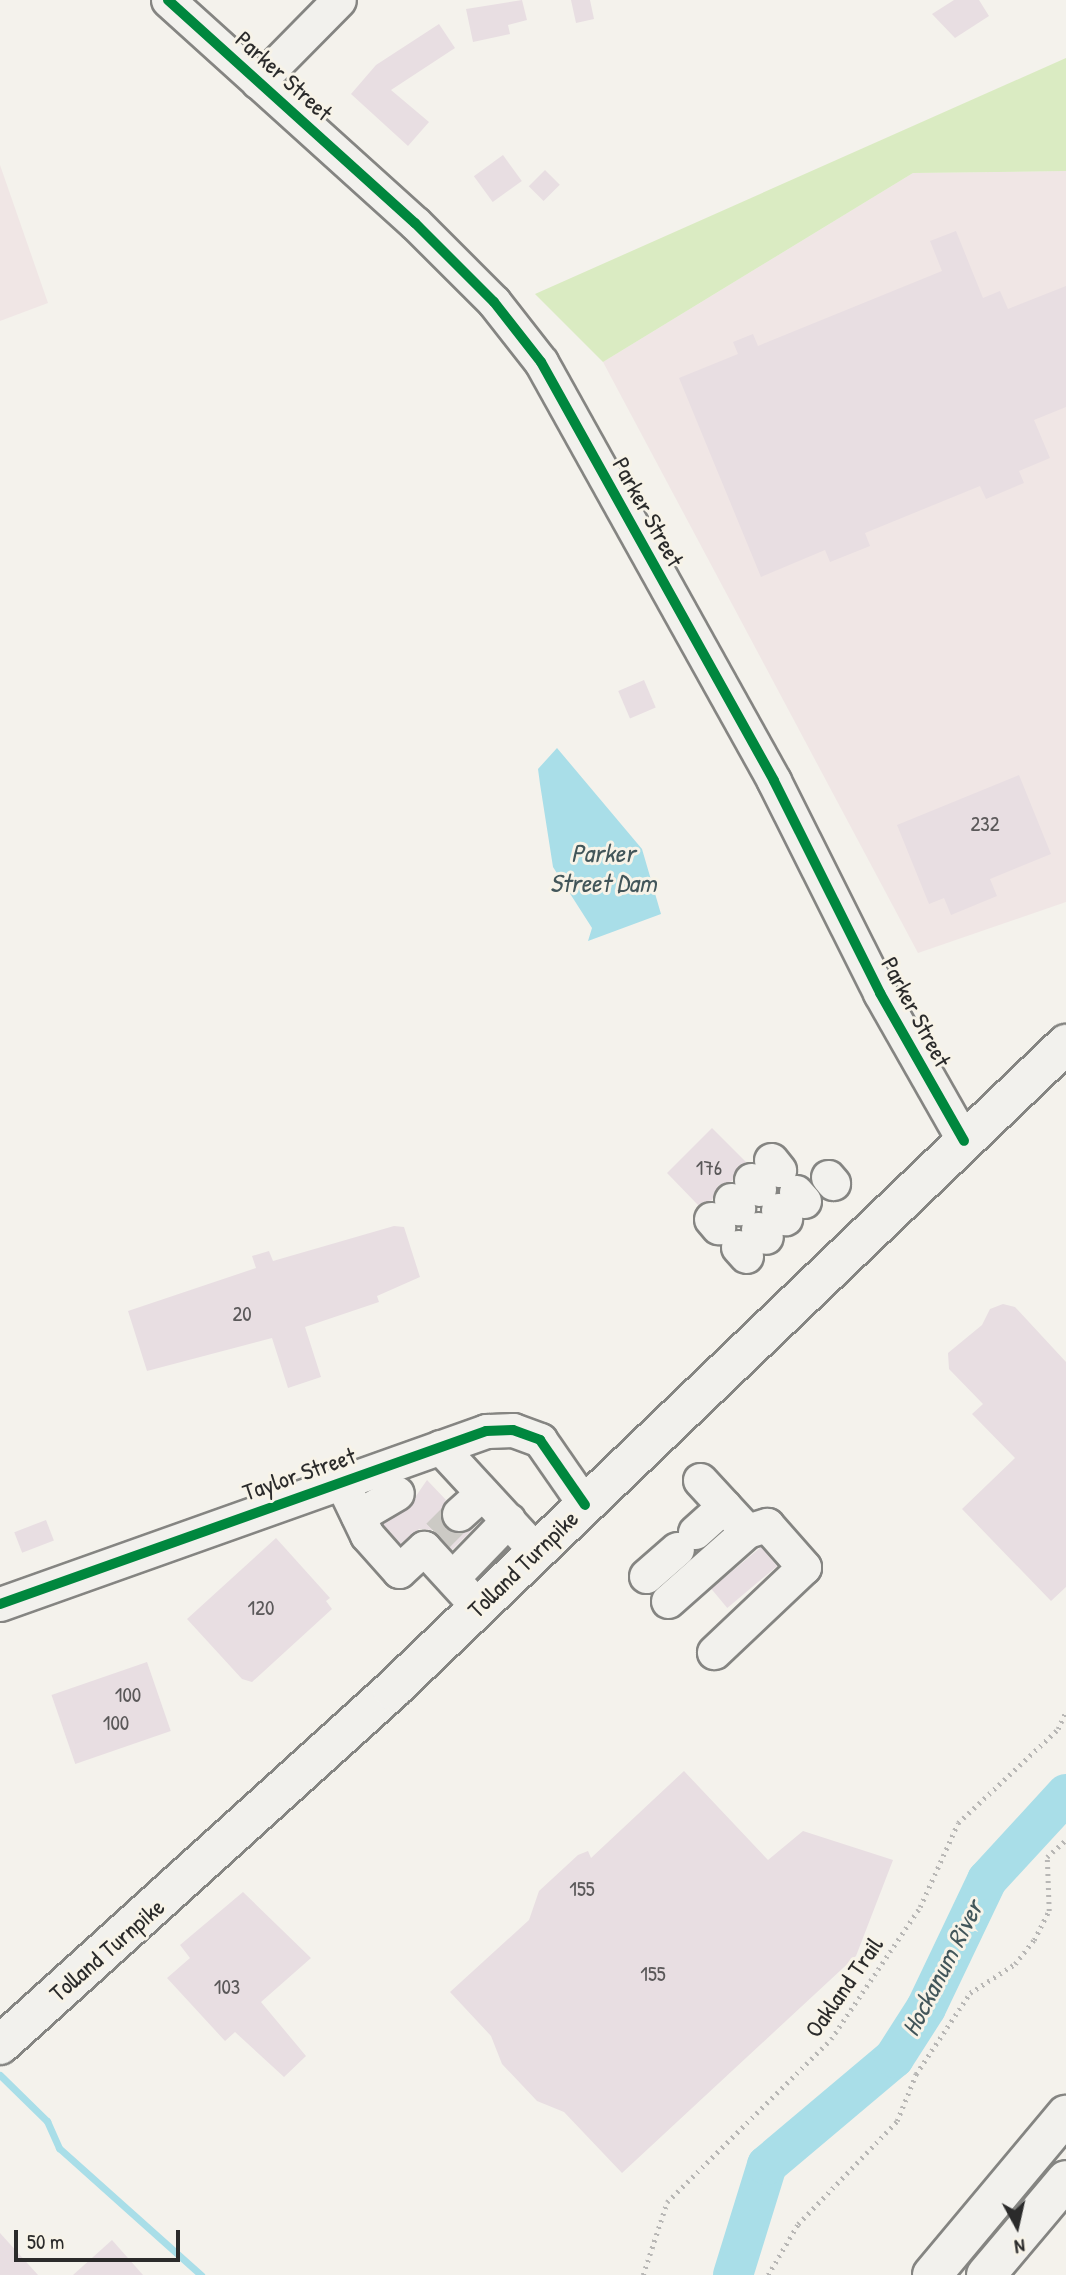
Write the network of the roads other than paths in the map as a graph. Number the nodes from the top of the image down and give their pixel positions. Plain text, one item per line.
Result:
1 (168, 0) edge
2 (339, 0) edge
3 (258, 82) junction
4 (1066, 1044) edge
5 (964, 1141) junction
6 (440, 1447) junction
7 (700, 1480) dead end
8 (341, 1482) junction
9 (397, 1493) dead end
10 (585, 1505) junction
11 (724, 1506) junction
12 (358, 1516) junction
13 (747, 1531) junction
14 (461, 1533) junction
15 (536, 1551) junction
16 (646, 1576) dead end
17 (668, 1601) dead end
18 (0, 1604) edge
19 (478, 1607) junction
20 (714, 1652) dead end
21 (0, 2045) edge
22 (1066, 2115) edge
23 (1066, 2179) edge
24 (932, 2275) edge
25 (986, 2275) edge

1 - 3 street, Parker Street
2 - 3 street
3 - 5 street, Parker Street
4 - 5 main road, Tolland Turnpike
5 - 10 main road, Tolland Turnpike
6 - 8 street, Taylor Street
6 - 10 street, Taylor Street
6 - 14 street
7 - 11 street
8 - 12 street
8 - 18 street, Taylor Street
9 - 12 street
10 - 15 main road, Tolland Turnpike
11 - 13 street
11 - 16 street
12 - 14 street
13 - 17 street
13 - 20 street
14 - 15 street
14 - 19 street
15 - 19 main road, Tolland Turnpike
19 - 21 main road, Tolland Turnpike
22 - 24 main road
23 - 25 main road

